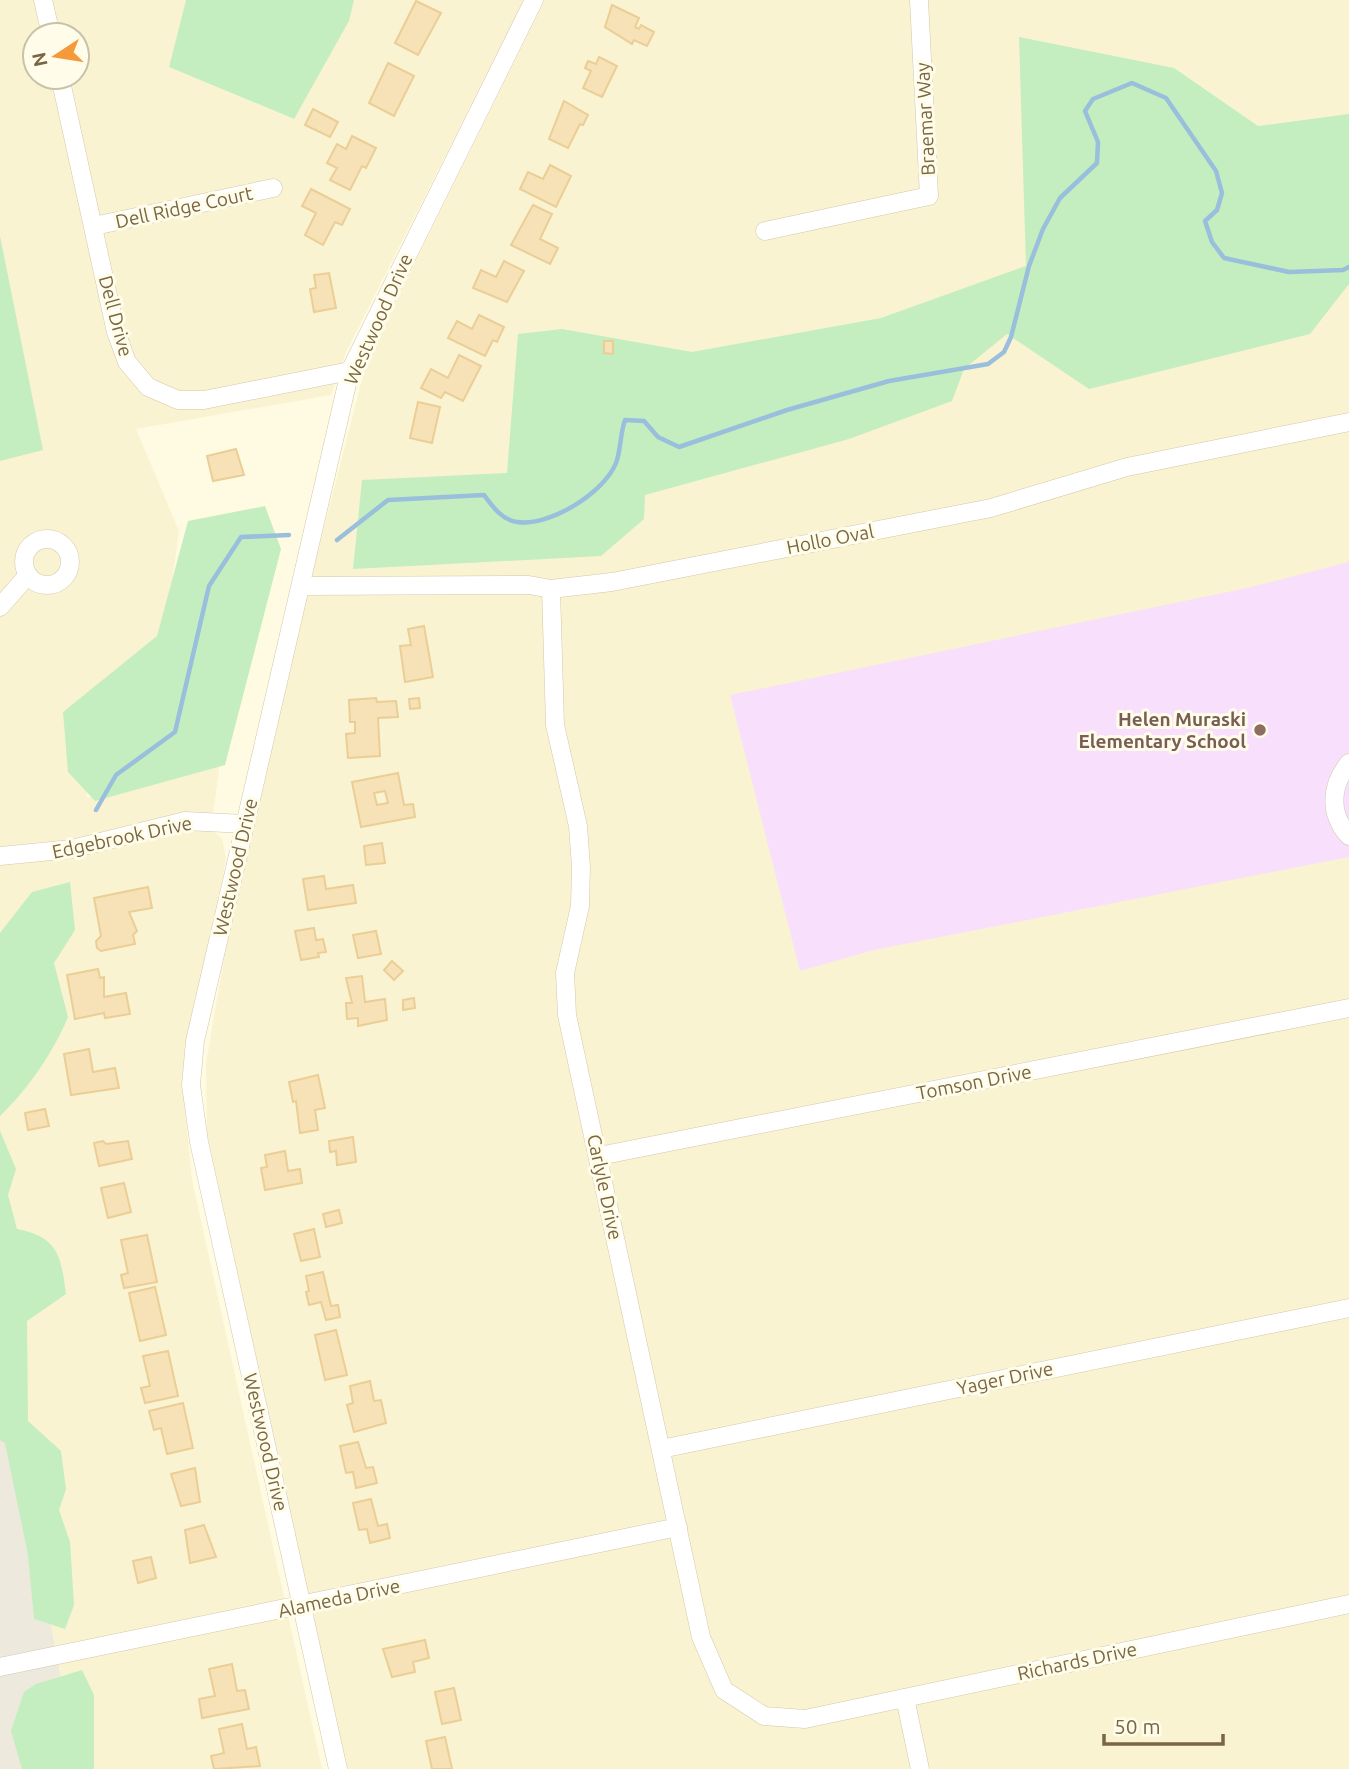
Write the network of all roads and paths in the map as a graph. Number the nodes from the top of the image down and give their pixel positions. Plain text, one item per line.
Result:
1 (43, 0) edge
2 (534, 0) edge
3 (919, 0) edge
4 (48, 21) edge
5 (64, 91) edge
6 (273, 188) dead end
7 (94, 226) junction
8 (765, 231) dead end
9 (350, 371) junction
10 (1349, 422) edge
11 (29, 575) dead end
12 (302, 586) junction
13 (551, 589) junction
14 (0, 607) edge
15 (1349, 763) edge
16 (245, 824) junction
17 (1349, 836) edge
18 (0, 856) edge
19 (1349, 1007) edge
20 (599, 1156) junction
21 (1349, 1308) edge
22 (662, 1449) junction
23 (678, 1527) junction
24 (1349, 1604) edge
25 (303, 1606) junction
26 (0, 1667) edge
27 (905, 1698) junction
28 (805, 1719) joint
29 (338, 1769) edge
30 (920, 1769) edge

1 - 4 street
2 - 9 street, Westwood Drive
3 - 8 street, Braemar Way
5 - 7 street, Dell Drive
6 - 7 street, Dell Ridge Court
7 - 9 street, Dell Drive
9 - 12 street, Westwood Drive
10 - 13 street, Hollo Oval
11 - 14 street
12 - 13 street, Hollo Oval
12 - 16 street, Westwood Drive
13 - 20 street, Carlyle Drive
15 - 17 street
16 - 18 street, Edgebrook Drive
16 - 25 street, Westwood Drive
19 - 20 street, Tomson Drive
20 - 22 street, Carlyle Drive
21 - 22 street, Yager Drive
22 - 23 street, Carlyle Drive
23 - 25 street, Alameda Drive
23 - 28 street, Carlyle Drive
24 - 27 street, Richards Drive
25 - 26 street, Alameda Drive
25 - 29 street, Westwood Drive
27 - 28 street, Richards Drive
27 - 30 street

